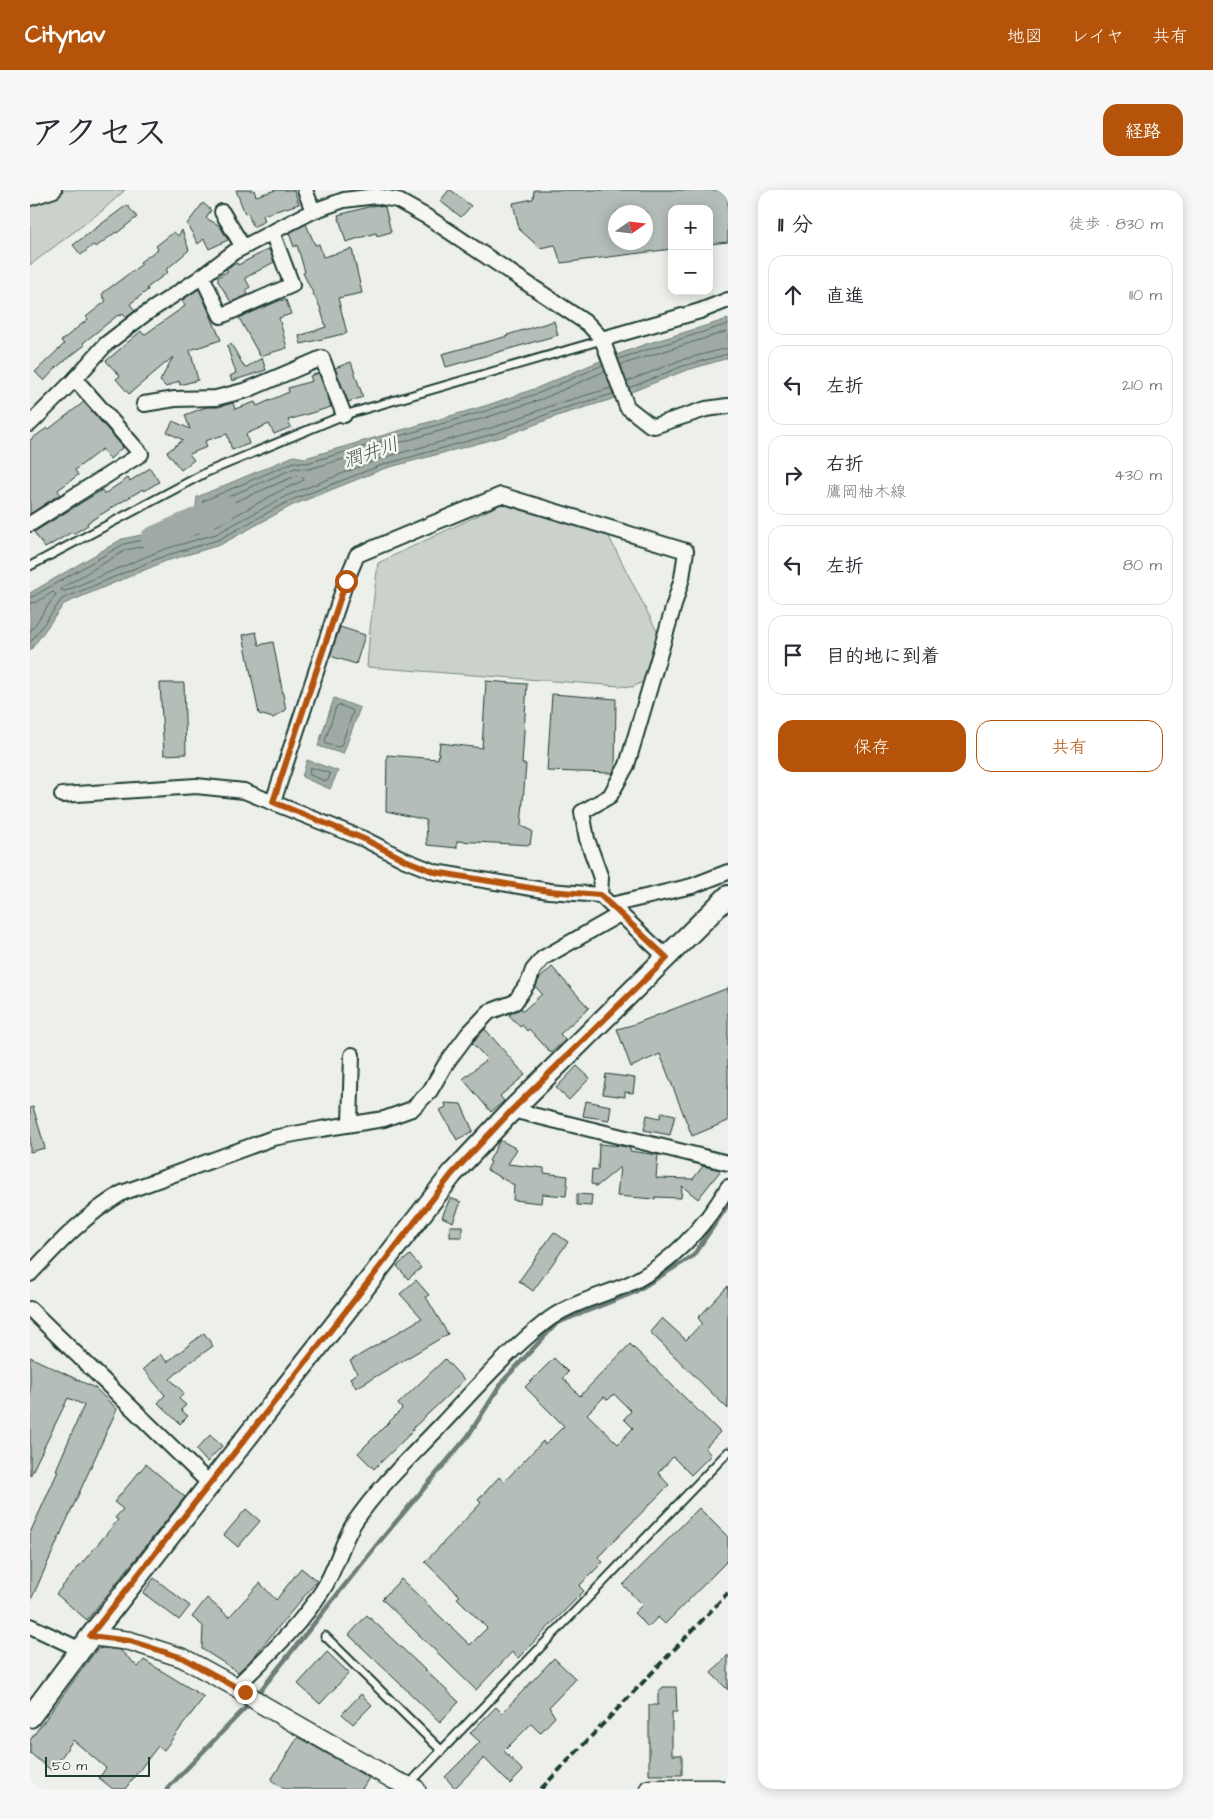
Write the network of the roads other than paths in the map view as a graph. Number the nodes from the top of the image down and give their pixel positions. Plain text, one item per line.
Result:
1 (54, 190) edge
2 (305, 190) edge
3 (30, 198) edge
4 (313, 211) junction
5 (222, 212) dead end
6 (272, 232) junction
7 (243, 247) junction
8 (202, 276) junction
9 (728, 300) edge
10 (602, 340) junction
11 (75, 379) junction
12 (144, 404) dead end
13 (728, 406) edge
14 (344, 415) junction
15 (30, 424) edge
16 (30, 524) edge
17 (30, 566) edge
18 (62, 795) dead end
19 (273, 802) junction
20 (728, 872) edge
21 (600, 895) junction
22 (728, 896) edge
23 (615, 909) junction
24 (667, 958) junction
25 (352, 1055) dead end
26 (512, 1110) junction
27 (350, 1124) junction
28 (728, 1163) edge
29 (728, 1187) edge
30 (30, 1274) edge
31 (30, 1309) edge
32 (728, 1452) edge
33 (210, 1484) junction
34 (30, 1626) edge
35 (325, 1636) dead end
36 (86, 1643) junction
37 (241, 1690) junction
38 (30, 1716) edge
39 (441, 1750) junction
40 (413, 1788) edge
41 (649, 1789) edge
42 (718, 1789) edge

1 - 3 street
2 - 4 street
4 - 6 street
4 - 10 street
5 - 7 street
6 - 7 street
6 - 8 street
7 - 8 street
8 - 11 street
9 - 10 street
10 - 13 street
10 - 14 lane
11 - 15 street
11 - 16 street
12 - 14 street
14 - 17 lane
18 - 19 street
19 - 21 street
19 - 21 street
20 - 23 street
21 - 23 street
22 - 24 main road
23 - 24 street
23 - 27 street
24 - 26 main road
25 - 27 street
26 - 28 street
26 - 33 main road
27 - 30 street
29 - 37 street
31 - 33 street
32 - 39 lane
33 - 36 main road
34 - 36 street
35 - 39 lane
36 - 37 street
36 - 38 main road
37 - 40 street
39 - 40 lane
41 - 42 street

